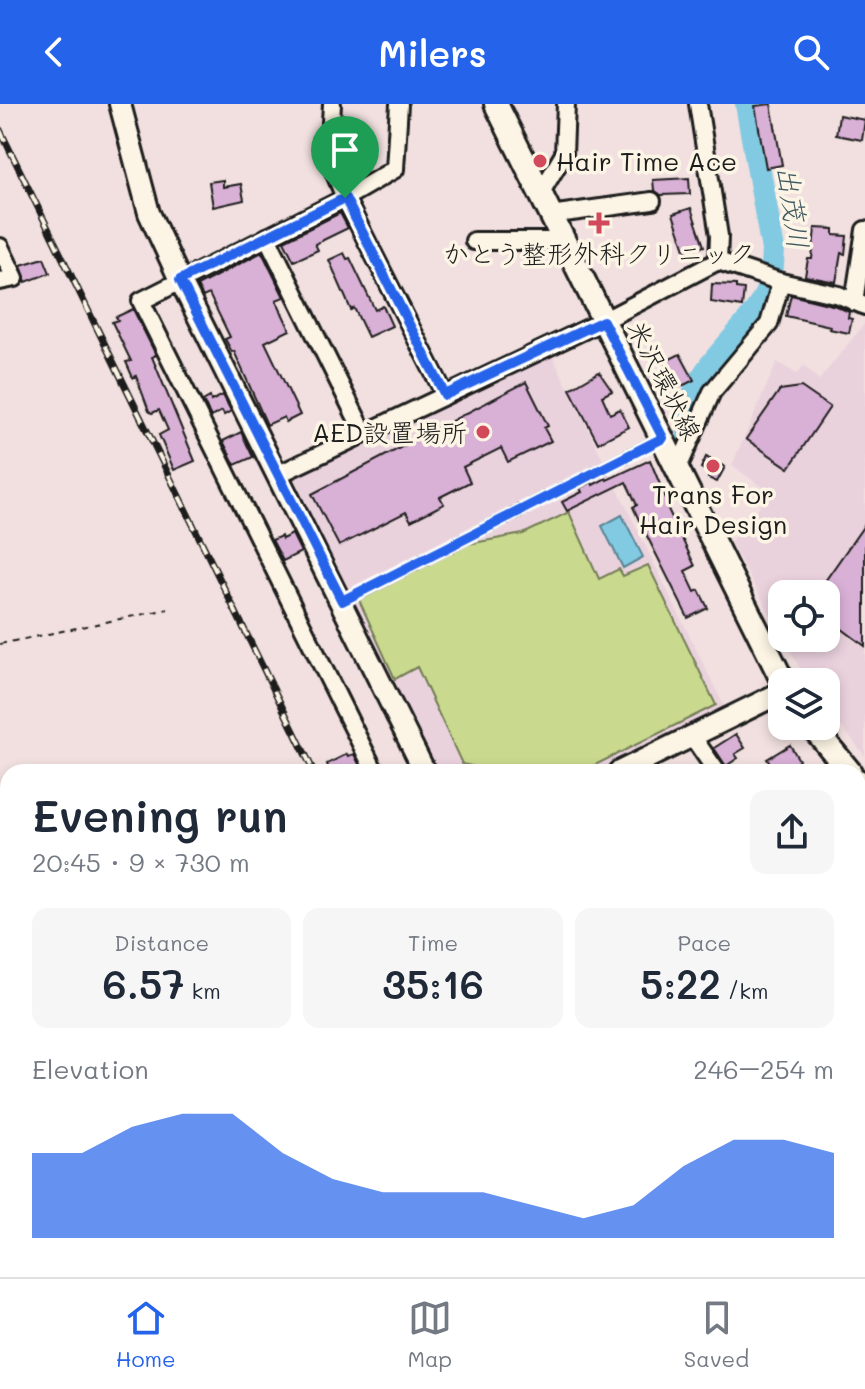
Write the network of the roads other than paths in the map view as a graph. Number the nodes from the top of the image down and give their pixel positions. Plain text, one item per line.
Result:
1 (120, 104) edge
2 (332, 104) edge
3 (399, 104) edge
4 (496, 104) edge
5 (566, 104) edge
6 (698, 104) edge
7 (540, 194) junction
8 (345, 198) junction
9 (652, 201) dead end
10 (550, 215) junction
11 (865, 230) edge
12 (267, 237) junction
13 (474, 241) dead end
14 (564, 241) junction
15 (0, 247) edge
16 (718, 261) junction
17 (180, 280) junction
18 (0, 281) edge
19 (781, 282) junction
20 (860, 304) edge
21 (603, 321) junction
22 (445, 395) junction
23 (364, 433) junction
24 (663, 438) junction
25 (678, 468) junction
26 (279, 474) junction
27 (342, 601) junction
28 (776, 668) edge
29 (768, 699) edge
30 (692, 736) junction
31 (824, 740) edge
32 (371, 764) edge
33 (421, 764) edge
34 (635, 764) edge
35 (711, 764) edge
36 (843, 764) edge

1 - 17 street
2 - 8 street
3 - 8 street
4 - 7 main road, 米沢環状線
5 - 7 street
6 - 16 street
7 - 10 main road, 米沢環状線
8 - 12 street
8 - 22 street
9 - 10 street
10 - 14 main road, 米沢環状線
11 - 20 street
12 - 17 street
12 - 23 street
13 - 14 street
14 - 21 main road, 米沢環状線
15 - 18 street
16 - 19 street
16 - 21 street
17 - 26 street
17 - 32 street
19 - 20 street
19 - 25 street
21 - 22 street
21 - 24 main road, 米沢環状線
22 - 23 street
23 - 26 street
24 - 25 main road, 米沢環状線
24 - 27 lane
25 - 28 main road, 米沢環状線
26 - 27 street
27 - 33 street
29 - 30 street
30 - 34 street
30 - 35 street
31 - 36 main road

